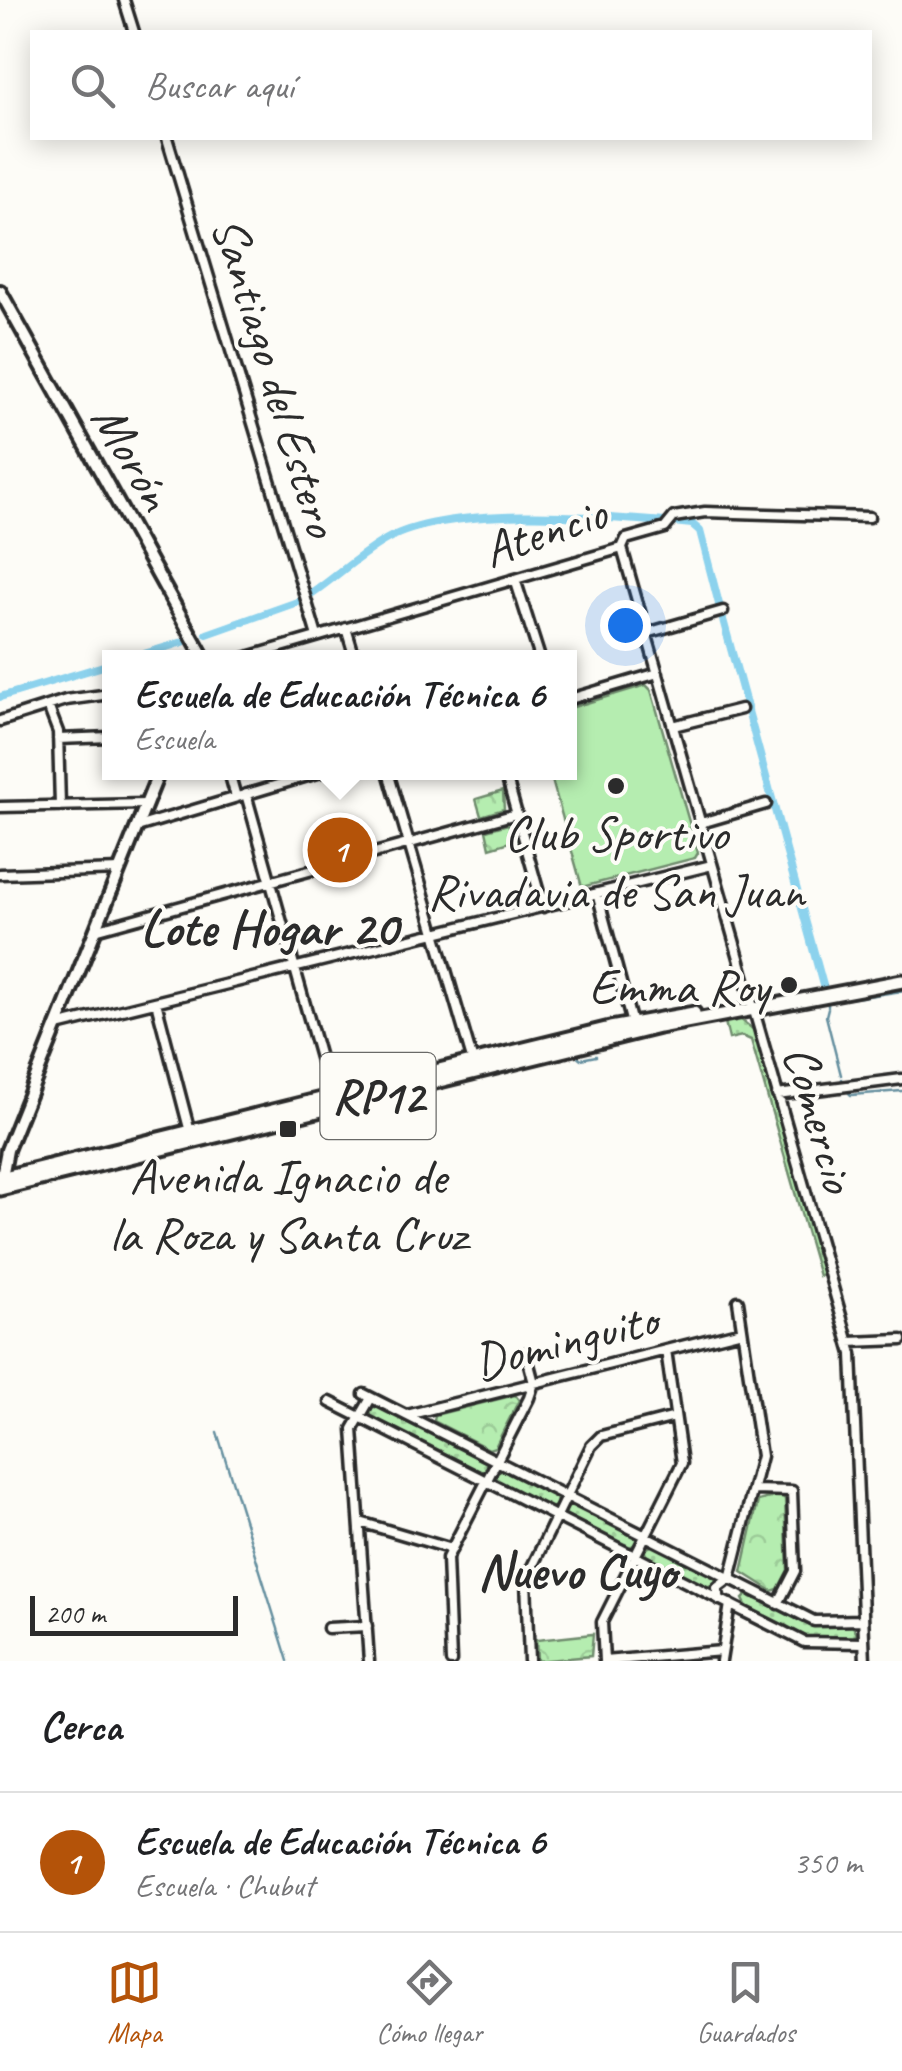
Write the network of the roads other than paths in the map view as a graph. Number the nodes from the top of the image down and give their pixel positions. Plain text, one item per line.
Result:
1 (124, 0) edge
2 (133, 30) edge
3 (167, 140) edge
4 (0, 290) edge
5 (869, 516) dead end
6 (622, 548) junction
7 (514, 579) junction
8 (723, 611) dead end
9 (346, 628) junction
10 (646, 633) junction
11 (316, 636) junction
12 (200, 650) edge
13 (270, 650) edge
14 (353, 650) edge
15 (537, 650) edge
16 (658, 674) junction
17 (102, 696) edge
18 (577, 697) edge
19 (48, 706) junction
20 (742, 709) dead end
21 (0, 721) edge
22 (673, 726) junction
23 (102, 738) edge
24 (58, 739) junction
25 (156, 780) edge
26 (233, 780) edge
27 (288, 780) edge
28 (390, 780) edge
29 (506, 780) edge
30 (241, 796) junction
31 (146, 804) junction
32 (766, 804) dead end
33 (60, 806) junction
34 (0, 807) edge
35 (516, 814) junction
36 (700, 823) junction
37 (137, 826) junction
38 (409, 844) junction
39 (712, 865) junction
40 (120, 870) junction
41 (0, 874) edge
42 (270, 882) junction
43 (597, 893) junction
44 (543, 906) junction
45 (95, 930) junction
46 (435, 933) junction
47 (294, 968) junction
48 (902, 981) edge
49 (156, 1002) junction
50 (753, 1008) junction
51 (632, 1024) junction
52 (57, 1026) junction
53 (473, 1062) junction
54 (902, 1079) edge
55 (777, 1095) junction
56 (331, 1097) junction
57 (190, 1132) junction
58 (1, 1183) edge
59 (738, 1301) dead end
60 (742, 1331) junction
61 (902, 1340) edge
62 (849, 1342) junction
63 (666, 1350) junction
64 (526, 1353) dead end
65 (534, 1383) junction
66 (330, 1402) dead end
67 (406, 1416) junction
68 (360, 1417) junction
69 (676, 1417) junction
70 (497, 1462) junction
71 (487, 1481) junction
72 (753, 1490) junction
73 (567, 1497) junction
74 (557, 1516) junction
75 (360, 1522) junction
76 (646, 1536) junction
77 (452, 1549) junction
78 (636, 1556) junction
79 (734, 1579) junction
80 (726, 1602) junction
81 (778, 1604) junction
82 (864, 1620) junction
83 (367, 1626) junction
84 (328, 1628) dead end
85 (864, 1643) junction
86 (721, 1656) edge
87 (370, 1661) edge
88 (451, 1661) edge
89 (529, 1661) edge
90 (604, 1661) edge
91 (865, 1661) edge

1 - 2 street
3 - 11 street, Santiago del Estero
4 - 12 street, Morón
5 - 6 street, Atencio
6 - 7 street, Atencio
6 - 10 street, Comercio
7 - 9 street, Atencio
7 - 15 street
8 - 10 street
9 - 11 street, Atencio
9 - 14 street
10 - 16 street, Comercio
11 - 13 street, Atencio
16 - 18 street
16 - 22 street, Comercio
17 - 19 street
19 - 21 street
19 - 24 street
20 - 22 street
22 - 36 street, Comercio
23 - 24 street
24 - 33 street
25 - 31 street
26 - 30 street
27 - 30 street
28 - 38 street
29 - 35 street
30 - 37 street
30 - 42 street
31 - 33 street
31 - 37 street
32 - 36 street
33 - 34 street
35 - 38 street
35 - 44 street
36 - 39 street, Comercio
37 - 40 street
38 - 42 street
38 - 46 street
39 - 43 street
39 - 50 street, Comercio
40 - 41 street
40 - 45 street
42 - 45 street
42 - 47 street
43 - 44 street
43 - 51 street
44 - 46 street
45 - 52 street
46 - 47 street
46 - 53 street
47 - 49 street
47 - 56 street
48 - 50 main road, RP12
49 - 52 street
49 - 57 street
50 - 51 main road, RP12
50 - 55 street, Comercio
50 - 58 main road, RP12
51 - 53 main road, RP12
52 - 58 street
53 - 56 main road, RP12
54 - 55 street
55 - 62 street, Comercio
56 - 57 main road, RP12
57 - 58 main road, RP12
59 - 60 street
60 - 63 street, Dominguito
60 - 72 street
61 - 62 street
62 - 82 street, Comercio
63 - 65 street, Dominguito
63 - 69 street
64 - 65 street
65 - 67 street, Dominguito
65 - 70 street
66 - 68 street
67 - 68 street
67 - 70 street
68 - 71 street
68 - 75 street
69 - 73 street
69 - 76 street
70 - 71 street
70 - 73 street
71 - 74 street
71 - 77 street
72 - 79 street
72 - 81 street
73 - 74 street
73 - 76 street
74 - 78 street
74 - 89 street
75 - 77 street
75 - 83 street
76 - 78 street
76 - 79 street
77 - 88 street
78 - 80 street
78 - 90 street
79 - 80 street
79 - 80 street
79 - 81 street
80 - 85 street
80 - 86 street
81 - 82 street
82 - 85 street, Comercio
83 - 84 street
83 - 87 street
85 - 91 street, Comercio
86 - 90 street

